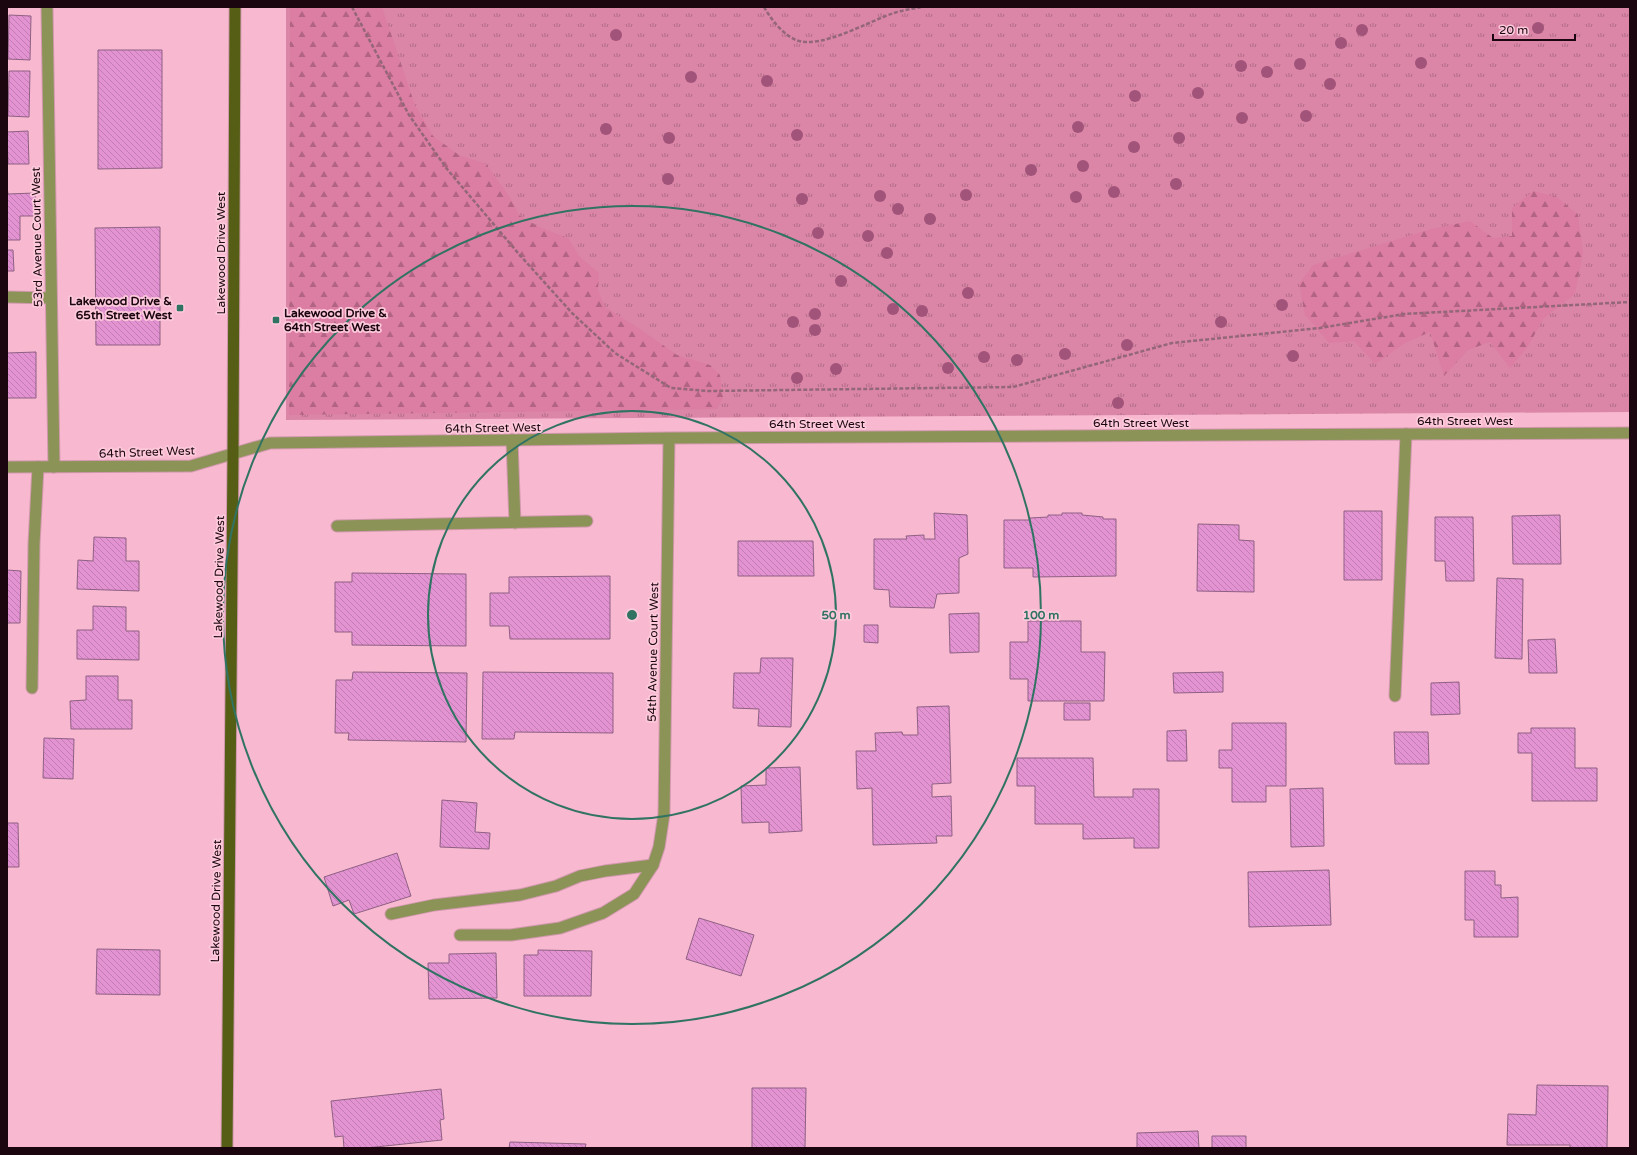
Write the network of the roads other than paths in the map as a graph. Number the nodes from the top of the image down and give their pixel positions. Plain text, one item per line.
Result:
1 (47, 7) edge
2 (235, 7) edge
3 (7, 297) edge
4 (51, 298) junction
5 (1630, 433) edge
6 (1406, 434) junction
7 (669, 438) junction
8 (512, 440) junction
9 (233, 455) junction
10 (7, 467) edge
11 (38, 467) junction
12 (54, 467) junction
13 (587, 521) dead end
14 (515, 522) junction
15 (337, 526) dead end
16 (32, 688) dead end
17 (1395, 696) dead end
18 (652, 865) junction
19 (391, 914) dead end
20 (460, 935) dead end
21 (227, 1148) edge

1 - 4 street, 53rd Avenue Court West
2 - 9 main road, Lakewood Drive West
3 - 4 street
4 - 12 street, 53rd Avenue Court West
5 - 6 street, 64th Street West
6 - 7 street, 64th Street West
6 - 17 street
7 - 8 street, 64th Street West
7 - 18 street, 54th Avenue Court West
8 - 9 street, 64th Street West
8 - 14 street
9 - 12 street, 64th Street West
9 - 21 main road, Lakewood Drive West
10 - 11 street, 64th Street West
11 - 12 street, 64th Street West
11 - 16 street
13 - 14 street
14 - 15 street
18 - 19 street
18 - 20 street, 54th Avenue Court West

